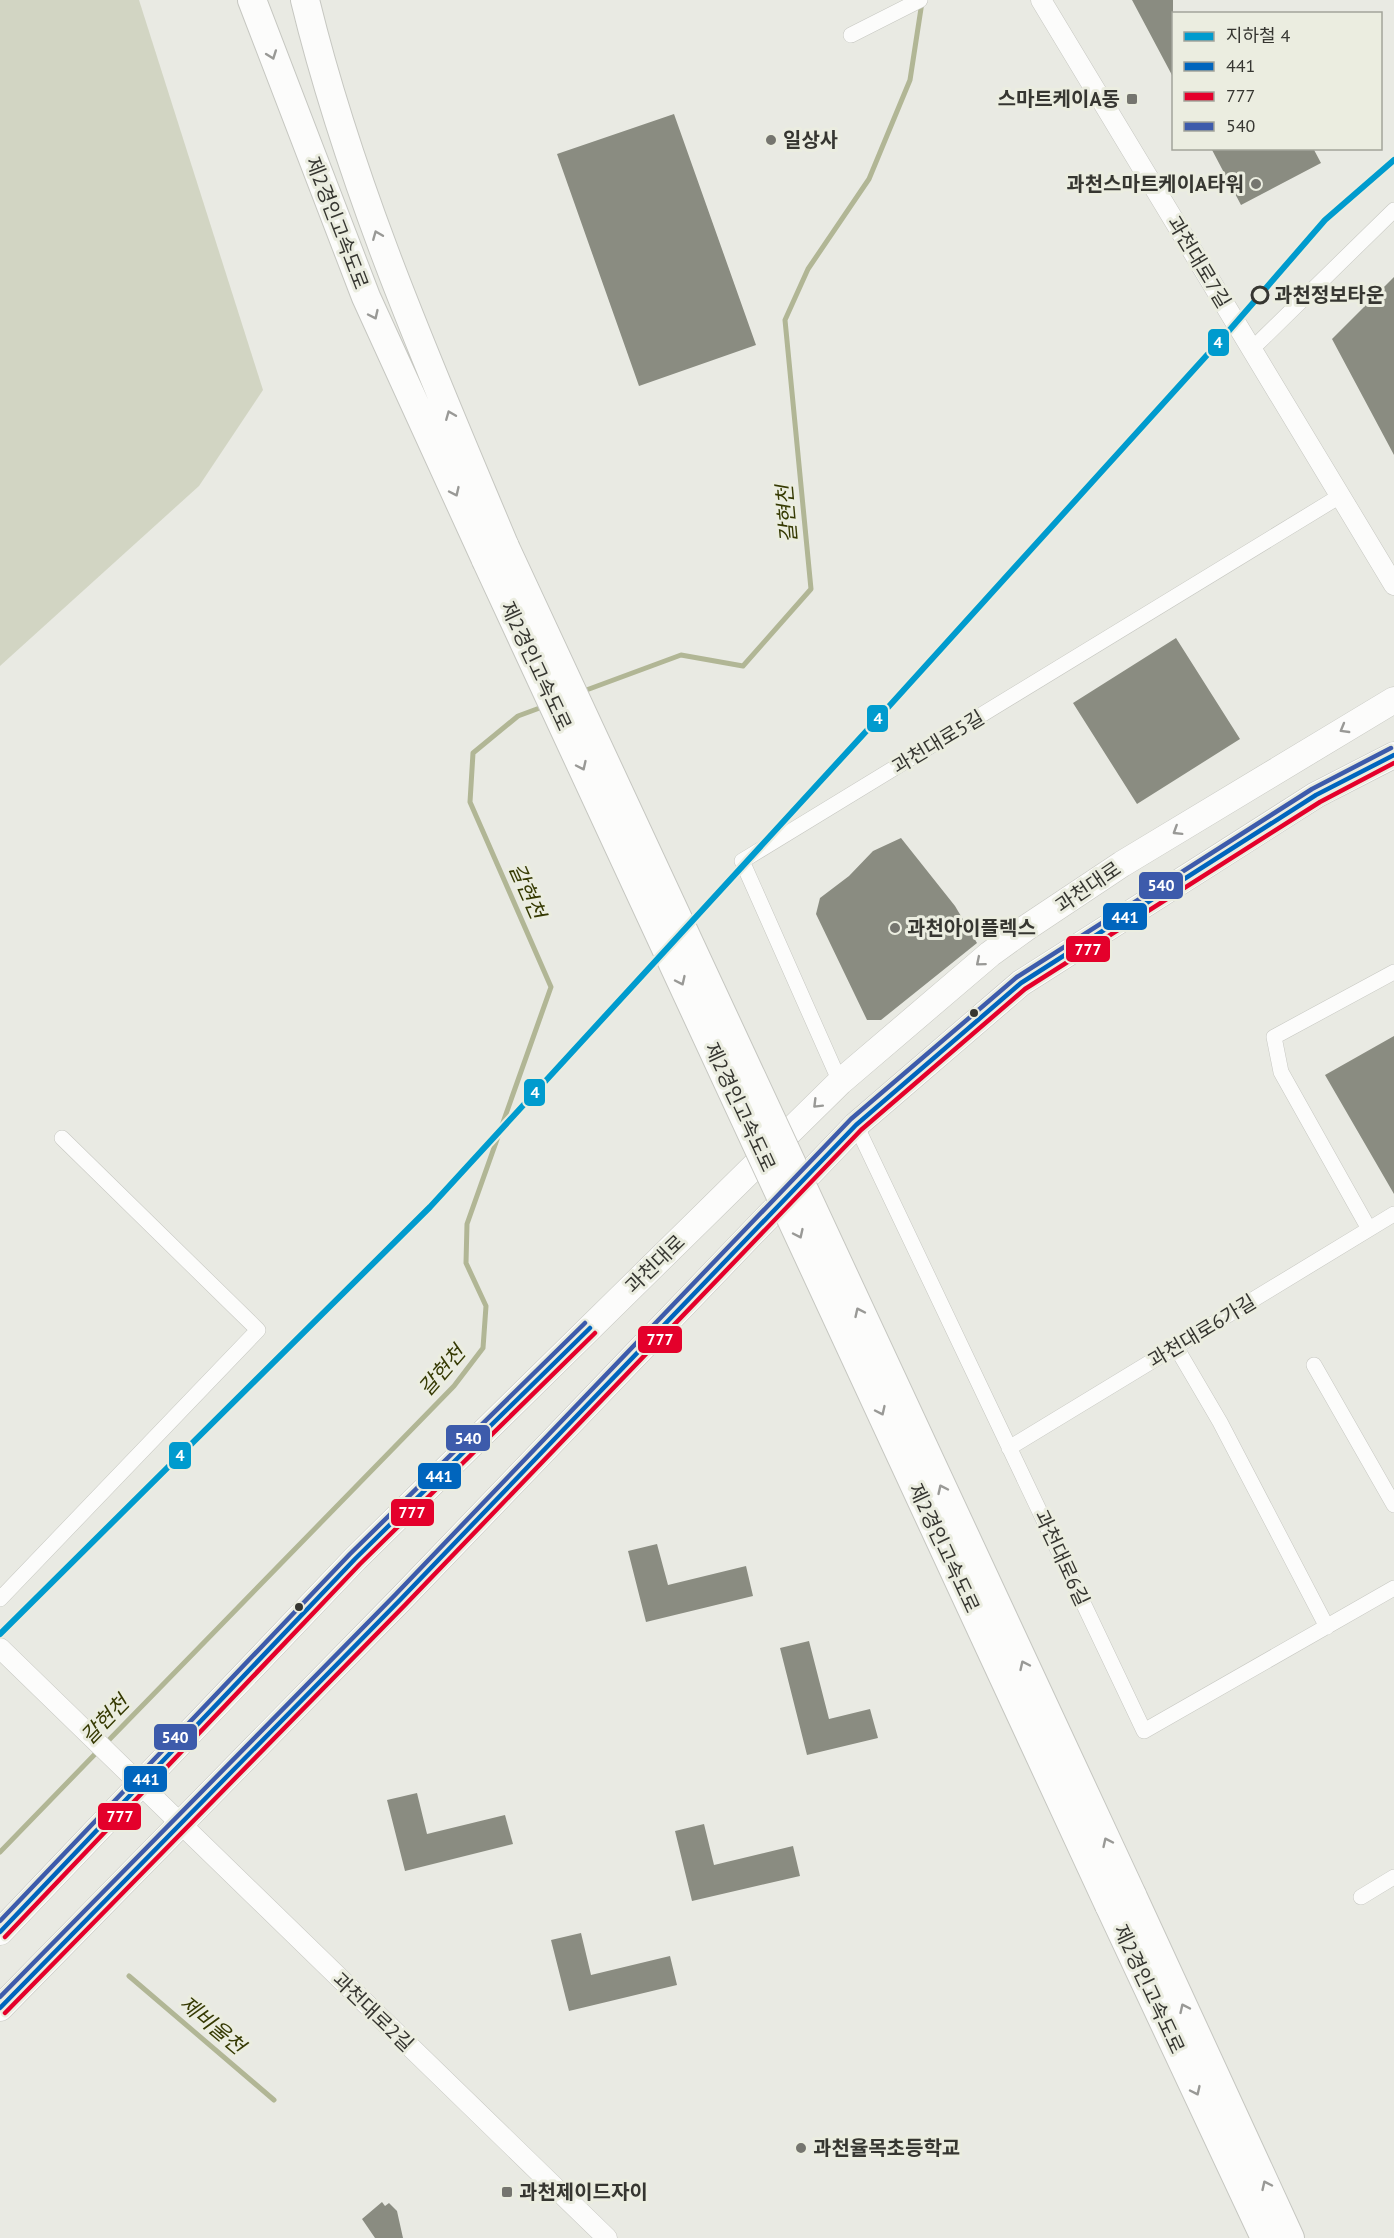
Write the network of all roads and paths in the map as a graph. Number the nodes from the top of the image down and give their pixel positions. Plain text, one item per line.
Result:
1 (252, 0) edge
2 (305, 0) edge
3 (920, 0) edge
4 (1041, 0) edge
5 (851, 35) dead end
6 (1394, 210) edge
7 (1252, 349) junction
8 (1340, 496) junction
9 (496, 554) junction
10 (1394, 585) edge
11 (1394, 700) edge
12 (1394, 755) edge
13 (1394, 972) edge
14 (840, 1082) junction
15 (856, 1125) junction
16 (62, 1138) dead end
17 (1394, 1214) edge
18 (1369, 1229) junction
19 (1176, 1347) junction
20 (1314, 1365) dead end
21 (1010, 1448) junction
22 (1394, 1505) edge
23 (1394, 1588) edge
24 (0, 1599) edge
25 (1327, 1626) junction
26 (0, 1648) edge
27 (140, 1785) junction
28 (180, 1824) junction
29 (1394, 1877) edge
30 (1361, 1897) dead end
31 (1121, 1900) junction
32 (0, 1932) edge
33 (0, 2008) edge
34 (607, 2238) edge
35 (1264, 2238) edge
36 (1290, 2238) edge

1 -> 9 highway, 제2경인고속도로
9 -> 2 highway, 제2경인고속도로
3 - 5 street
4 - 7 street, 과천대로7길
6 - 7 street
7 - 8 street, 과천대로7길
8 - 10 street, 과천대로7길
8 - 14 street, 과천대로5길
9 - 31 highway, 제2경인고속도로, bridge
11 -> 14 main road, 과천대로
12 - 15 main road
13 - 18 street
14 -> 27 main road, 과천대로
15 - 21 street, 과천대로6길
15 - 28 main road
16 - 24 street
17 - 18 street, 과천대로6가길
18 - 19 street, 과천대로6가길
19 - 21 street, 과천대로6가길
19 - 25 street
20 - 22 street
21 - 25 street, 과천대로6길
23 - 25 street, 과천대로6길
26 - 27 street, 과천대로2길
27 - 28 street, 과천대로2길
27 - 32 main road, 과천대로
28 - 33 main road
28 - 34 street, 과천대로2길
29 - 30 street
31 -> 35 highway, 제2경인고속도로
36 -> 31 highway, 제2경인고속도로

